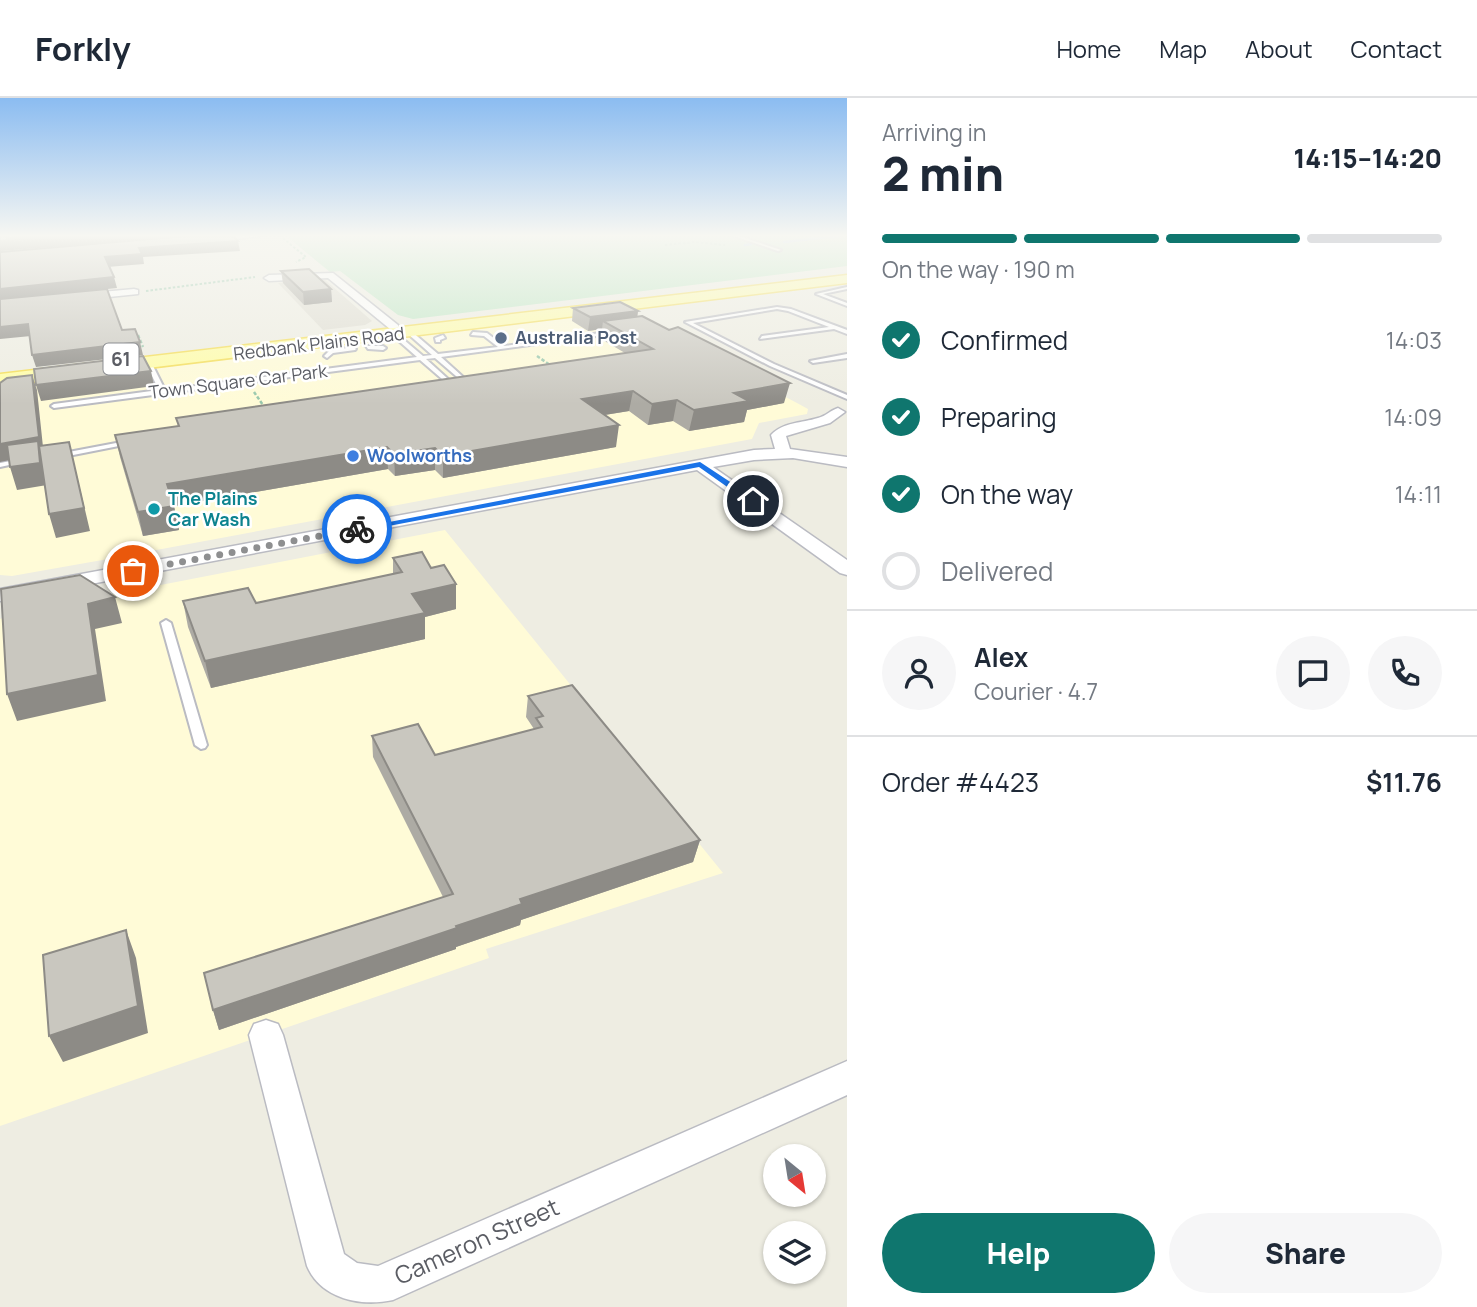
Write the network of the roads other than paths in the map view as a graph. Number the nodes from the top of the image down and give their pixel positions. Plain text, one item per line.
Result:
1 (346, 291) edge
2 (713, 291) edge
3 (751, 291) edge
4 (830, 291) edge
5 (134, 292) road end
6 (73, 298) edge
7 (847, 305) edge
8 (835, 327) junction
9 (619, 332) edge
10 (847, 332) edge
11 (473, 334) dead end
12 (393, 338) junction
13 (762, 338) dead end
14 (441, 341) dead end
15 (368, 347) dead end
16 (502, 347) junction
17 (353, 349) dead end
18 (453, 354) junction
19 (436, 356) junction
20 (847, 356) edge
21 (422, 358) junction
22 (398, 361) junction
23 (813, 361) dead end
24 (149, 364) junction
25 (339, 369) junction
26 (2, 376) edge
27 (458, 391) junction
28 (163, 392) junction
29 (445, 393) edge
30 (843, 402) edge
31 (54, 406) dead end
32 (145, 437) edge
33 (784, 453) junction
34 (54, 456) edge
35 (31, 460) edge
36 (847, 462) edge
37 (0, 464) edge
38 (700, 465) junction
39 (847, 569) edge
40 (0, 595) edge
41 (166, 623) dead end
42 (201, 745) dead end
43 (266, 1035) dead end
44 (847, 1078) edge

1 - 12 street
2 - 12 main road, Redbank Plains Road / 61
3 - 12 main road, Redbank Plains Road / 61
4 - 7 lane
5 - 6 street
8 - 10 lane
8 - 13 lane
8 - 30 lane
9 - 16 lane, Town Square Car Park
11 - 16 lane
12 - 15 lane
12 - 19 lane
12 - 21 lane
12 - 22 lane
12 - 24 main road, Redbank Plains Road / 61
12 - 26 main road, Redbank Plains Road / 61
14 - 18 lane
16 - 18 lane, Town Square Car Park
17 - 25 lane
18 - 19 lane, Town Square Car Park
19 - 21 lane, Town Square Car Park
19 - 27 lane
20 - 23 lane
21 - 22 lane, Town Square Car Park
21 - 27 lane
22 - 25 lane, Town Square Car Park
24 - 26 main road, Redbank Plains Road / 61
24 - 28 lane
25 - 28 lane, Town Square Car Park
27 - 29 lane
28 - 31 lane, Town Square Car Park
30 - 33 street
32 - 34 lane
33 - 36 street
33 - 38 street
35 - 37 lane
38 - 39 street
38 - 40 street
41 - 42 lane
43 - 44 street, Cameron Street

